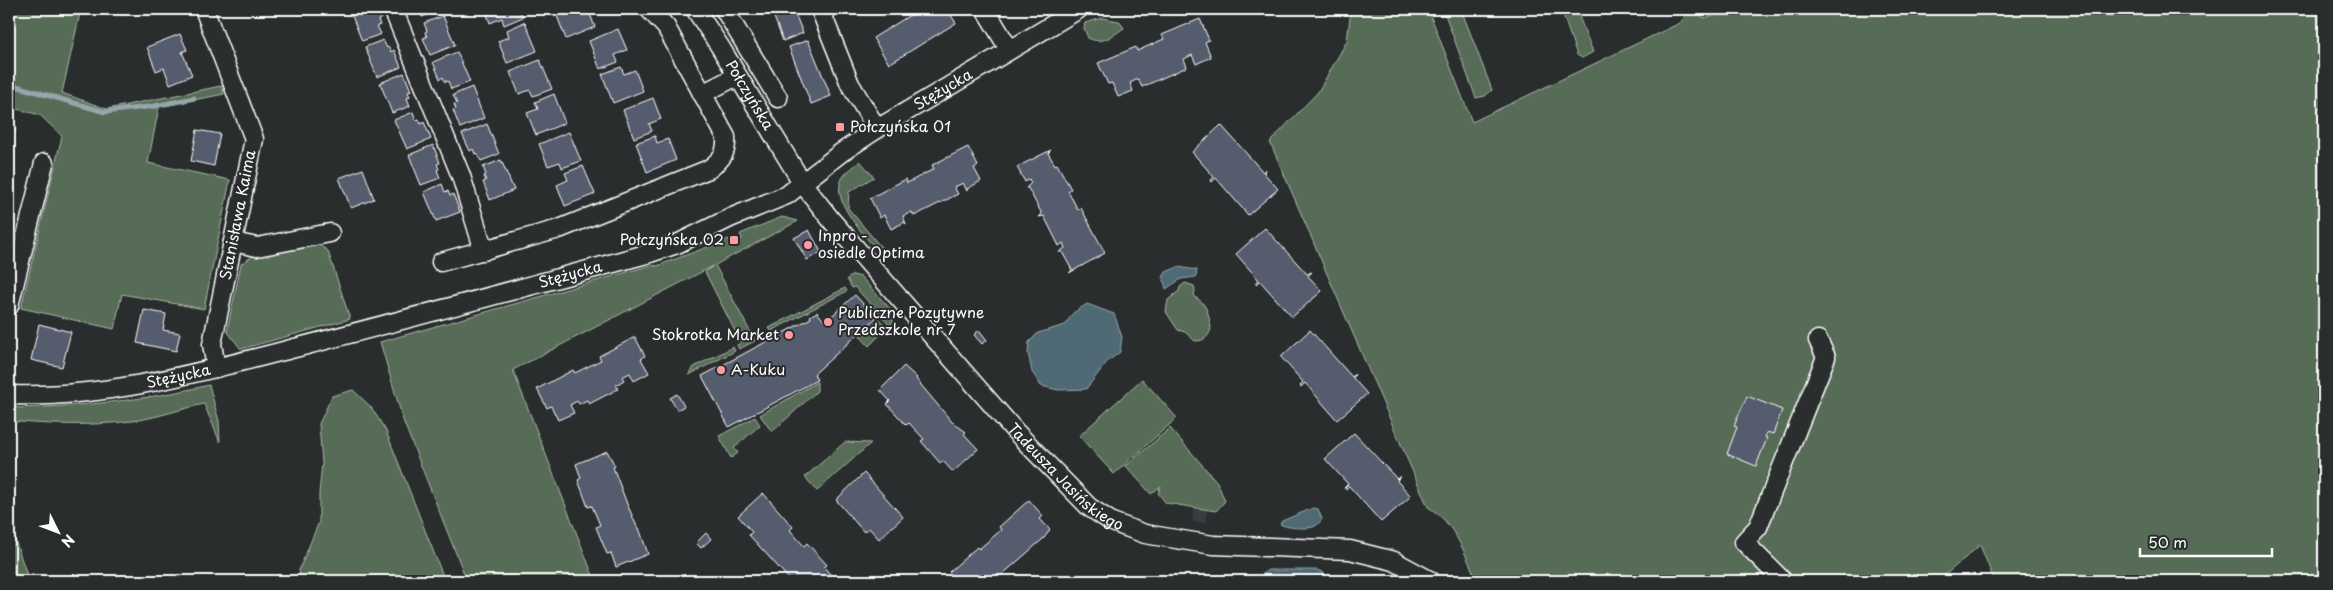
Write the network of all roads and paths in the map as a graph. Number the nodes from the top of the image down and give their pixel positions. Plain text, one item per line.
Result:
1 (204, 9) edge
2 (393, 9) edge
3 (649, 9) edge
4 (724, 9) edge
5 (820, 9) edge
6 (985, 9) edge
7 (1078, 9) edge
8 (698, 10) edge
9 (1009, 49) junction
10 (737, 76) junction
11 (702, 94) junction
12 (778, 98) dead end
13 (877, 129) junction
14 (44, 163) dead end
15 (803, 184) junction
16 (330, 233) dead end
17 (233, 242) junction
18 (484, 250) junction
19 (441, 262) dead end
20 (9, 306) edge
21 (1818, 340) dead end
22 (216, 368) junction
23 (9, 395) edge
24 (1431, 581) edge
25 (1783, 581) edge

1 - 17 street, Stanisława Kaima
2 - 18 street
3 - 11 street
4 - 12 street
5 - 13 street
6 - 9 street
7 - 9 street, Stężycka
8 - 10 street, Połczyńska
9 - 13 street, Stężycka
10 - 11 street
10 - 15 street, Połczyńska
11 - 18 street
13 - 15 street, Stężycka
14 - 20 street
15 - 22 street, Stężycka
15 - 24 street, Tadeusza Jasińskiego
16 - 17 street
17 - 22 street, Stanisława Kaima
18 - 19 street
21 - 25 street
22 - 23 street, Stężycka

